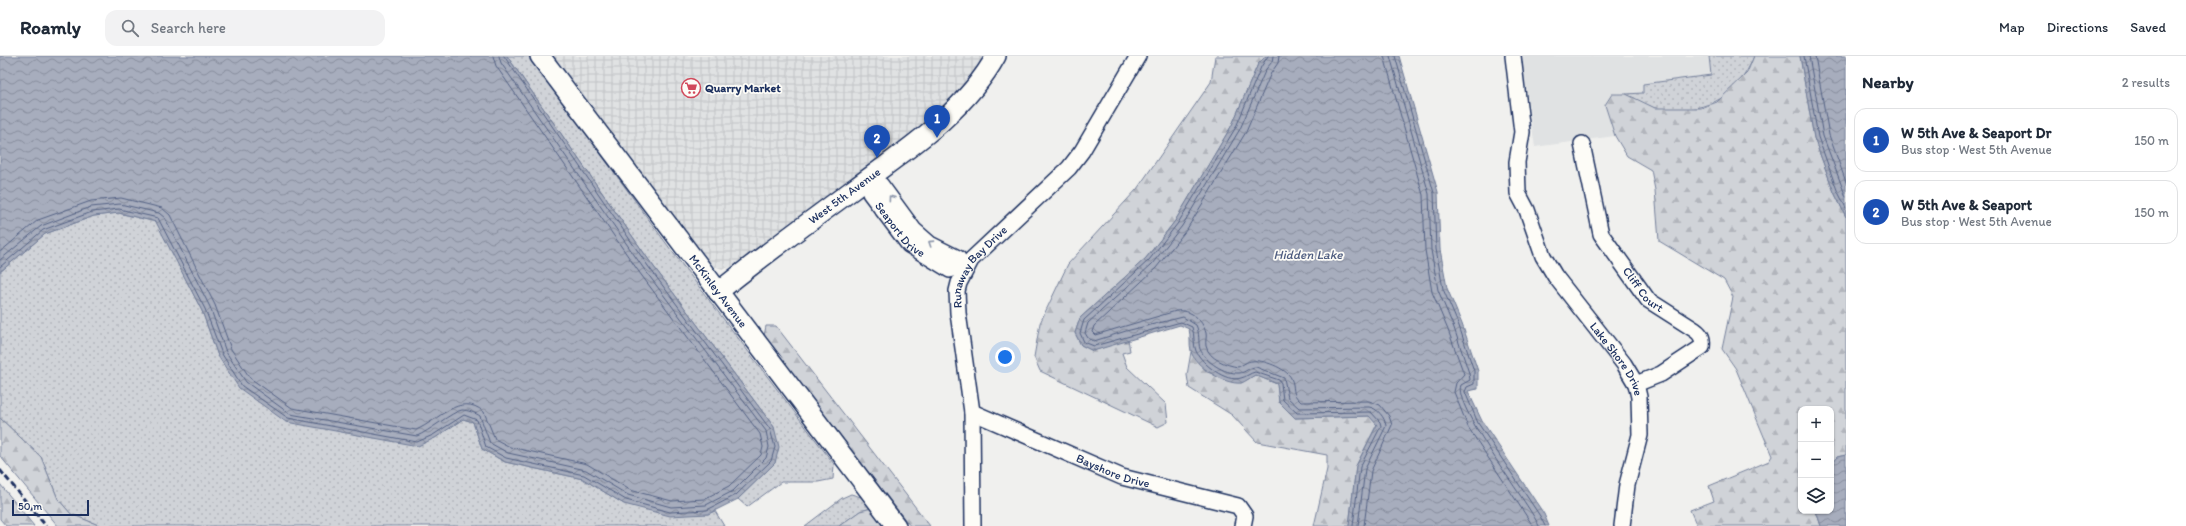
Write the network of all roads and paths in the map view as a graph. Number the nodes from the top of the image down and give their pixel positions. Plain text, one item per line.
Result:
1 (540, 56) edge
2 (996, 56) edge
3 (1138, 56) edge
4 (1513, 56) edge
5 (1582, 144) dead end
6 (868, 178) junction
7 (962, 268) junction
8 (718, 292) junction
9 (1636, 384) junction
10 (972, 412) junction
11 (896, 526) edge
12 (973, 526) edge
13 (1243, 526) edge
14 (1622, 526) edge

1 - 8 main road, McKinley Avenue
2 - 6 main road, West 5th Avenue
3 - 7 street, Runaway Bay Drive
4 - 9 street, Lake Shore Drive
5 - 9 street, Cliff Court
6 - 7 street, Seaport Drive
6 - 8 main road, West 5th Avenue
7 - 10 street, Runaway Bay Drive
8 - 11 main road, McKinley Avenue
9 - 14 street, Lake Shore Drive
10 - 12 street, Runaway Bay Drive
10 - 13 street, Bayshore Drive

